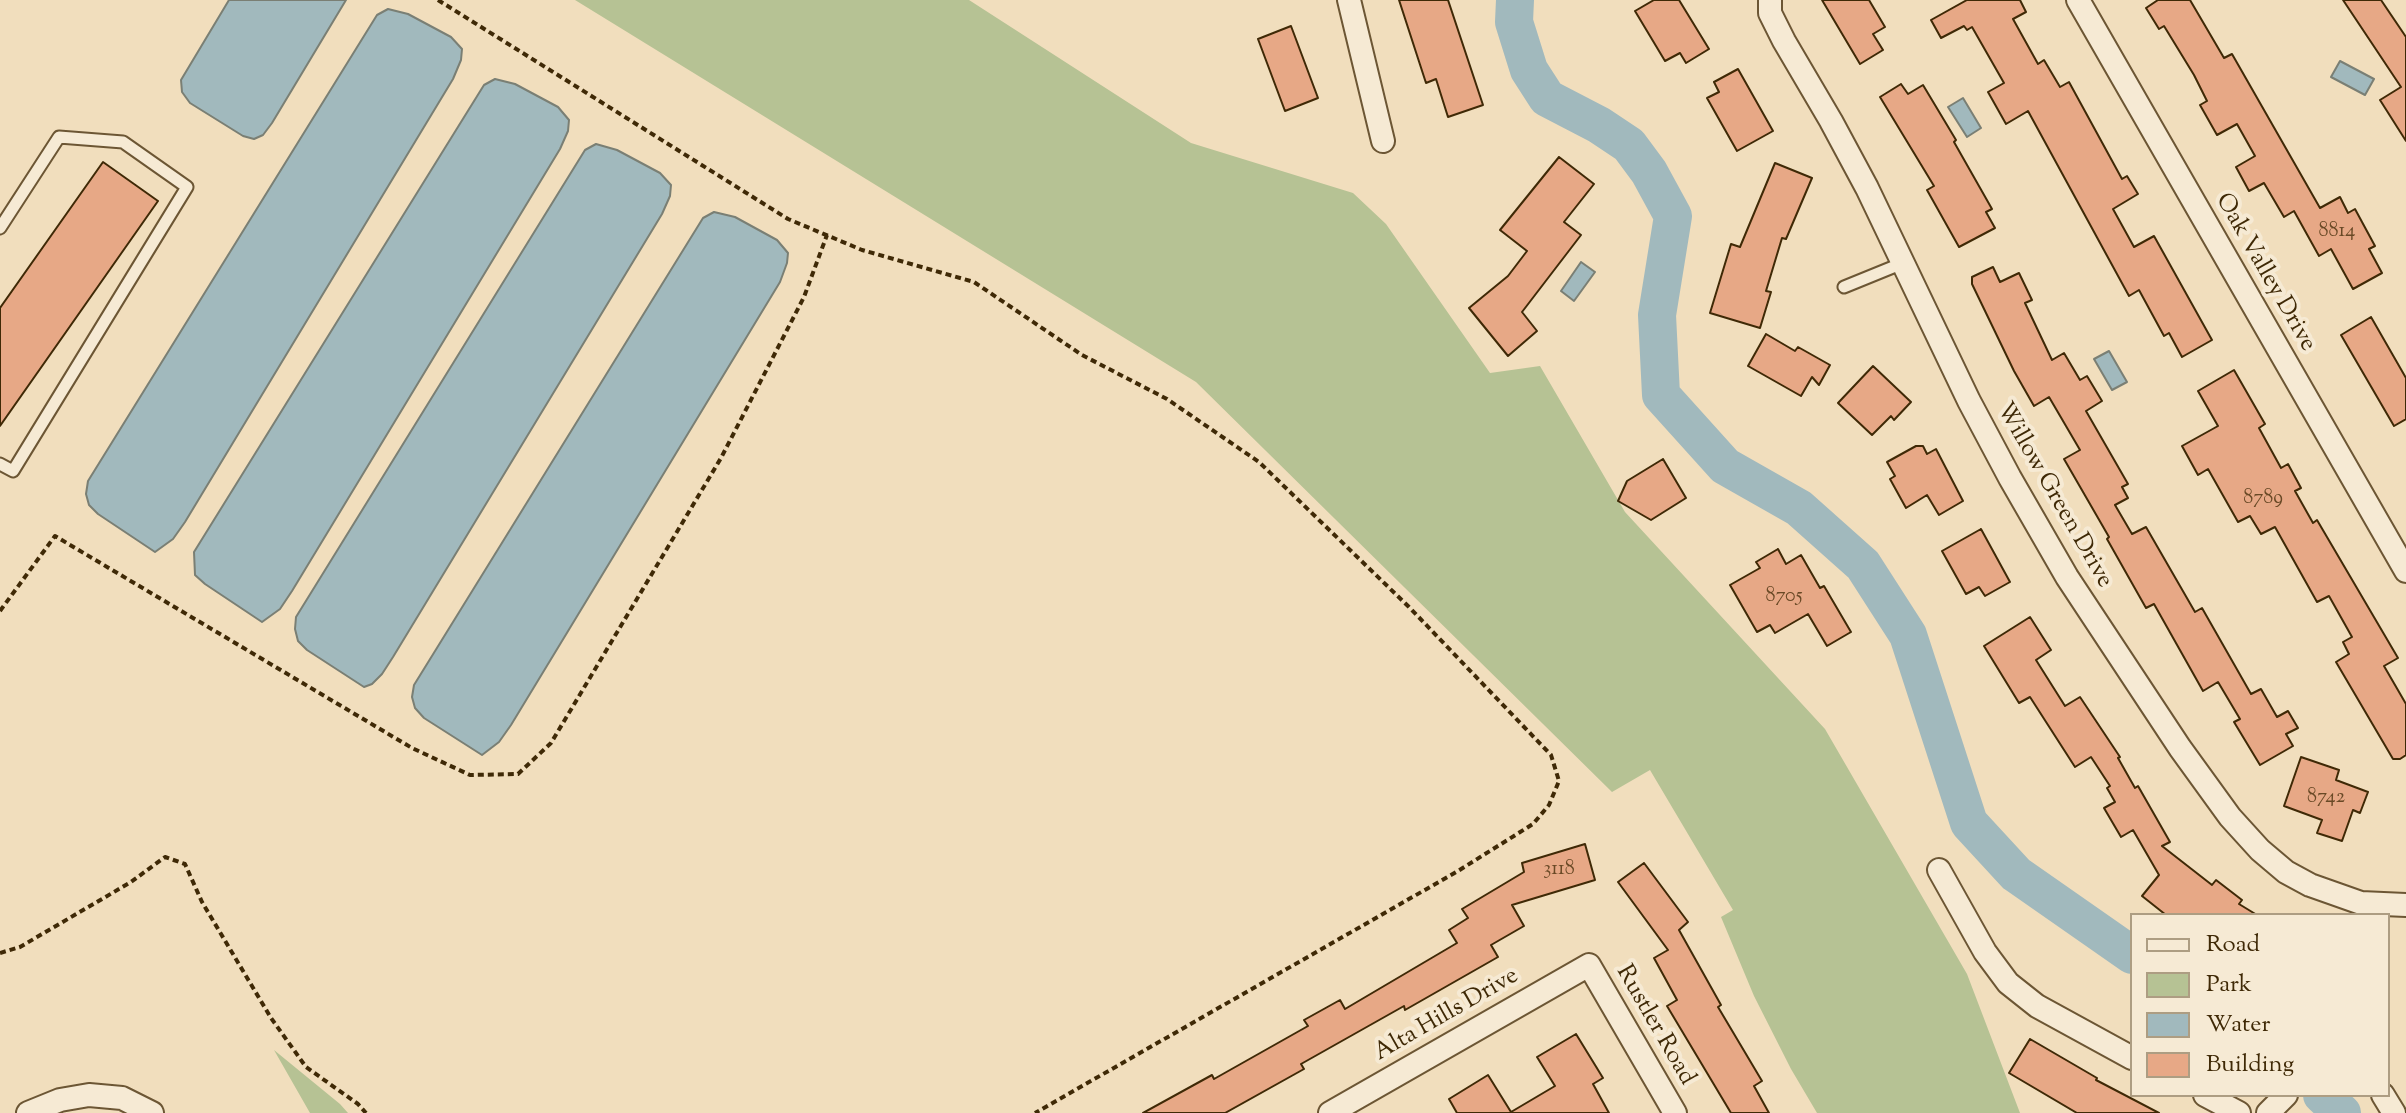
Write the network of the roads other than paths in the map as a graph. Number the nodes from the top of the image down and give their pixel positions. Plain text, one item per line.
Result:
1 (1349, 0) edge
2 (1770, 0) edge
3 (2078, 0) edge
4 (1383, 141) dead end
5 (0, 228) edge
6 (1903, 263) junction
7 (1844, 287) dead end
8 (0, 464) edge
9 (2406, 571) edge
10 (1939, 870) dead end
11 (2406, 905) edge
12 (2360, 909) edge
13 (1589, 965) joint
14 (2130, 1057) edge
15 (2209, 1097) edge
16 (1360, 1106) edge
17 (28, 1113) edge
18 (152, 1113) edge
19 (1330, 1113) edge
20 (1675, 1113) edge
21 (2239, 1113) edge

1 - 4 street
2 - 6 street, Willow Green Drive
3 - 9 street, Oak Valley Drive
5 - 8 lane
6 - 7 lane
6 - 12 street, Willow Green Drive
10 - 14 street
11 - 12 street, Willow Green Drive
13 - 16 street, Alta Hills Drive
13 - 20 street, Rustler Road
15 - 21 street
16 - 19 street, Alta Hills Drive
17 - 18 street

